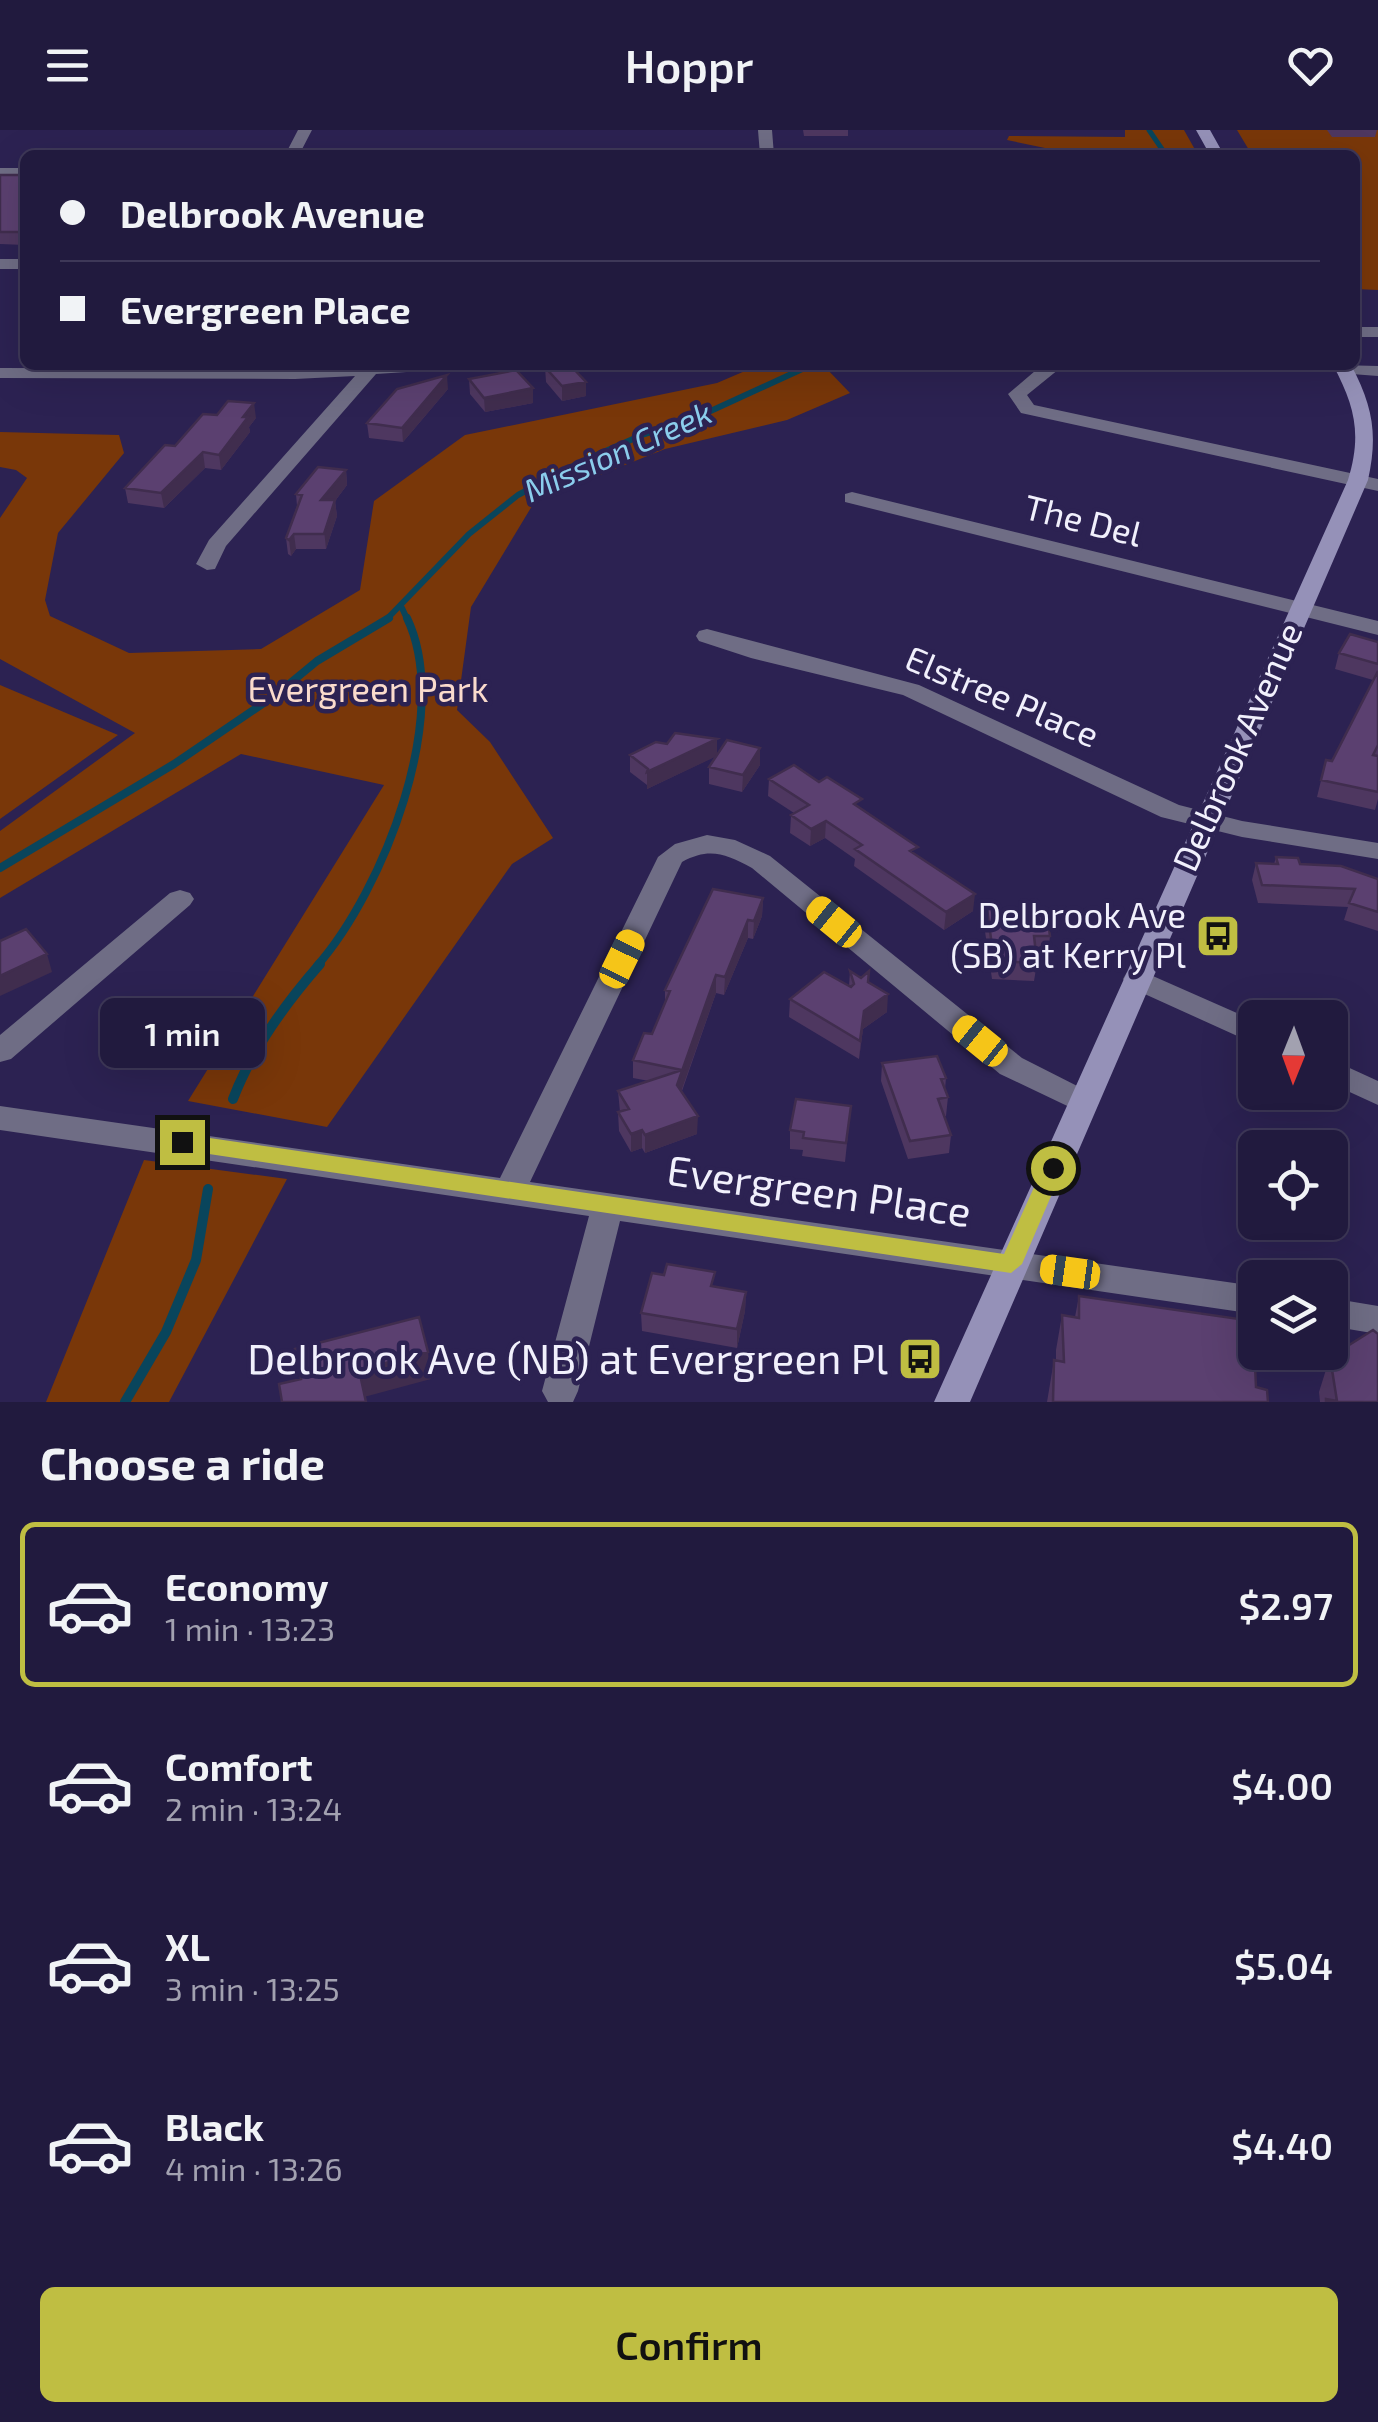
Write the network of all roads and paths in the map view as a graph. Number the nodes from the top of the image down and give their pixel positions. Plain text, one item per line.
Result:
1 (381, 370) edge
2 (1047, 370) edge
3 (1345, 370) edge
4 (370, 371) junction
5 (0, 373) edge
6 (1368, 483) edge
7 (852, 498) dead end
8 (206, 564) dead end
9 (1299, 607) junction
10 (1378, 628) edge
11 (708, 636) dead end
12 (1205, 822) junction
13 (1378, 851) edge
14 (180, 899) dead end
15 (1137, 979) junction
16 (1238, 1026) edge
17 (0, 1052) edge
18 (1348, 1079) edge
19 (1378, 1094) edge
20 (1082, 1102) junction
21 (0, 1118) edge
22 (510, 1190) junction
23 (608, 1205) junction
24 (1011, 1264) junction
25 (1238, 1297) edge
26 (1348, 1315) edge
27 (1378, 1320) edge
28 (560, 1391) dead end
29 (952, 1402) edge

1 - 4 street
2 - 6 street
3 - 6 street, Delbrook Avenue
4 - 5 street
4 - 8 street
6 - 9 street, Delbrook Avenue
7 - 9 street, The Del
9 - 10 street, The Del
9 - 12 street, Delbrook Avenue
11 - 12 street, Elstree Place
12 - 13 street, Elstree Place
12 - 15 street, Delbrook Avenue
14 - 17 street
15 - 16 street
15 - 20 street, Delbrook Avenue
18 - 19 street
20 - 22 street
20 - 24 street, Delbrook Avenue
21 - 22 street, Evergreen Place
22 - 23 street, Evergreen Place
23 - 24 street, Evergreen Place
23 - 28 street
24 - 25 street, Evergreen Place
24 - 29 street, Delbrook Avenue
26 - 27 street

